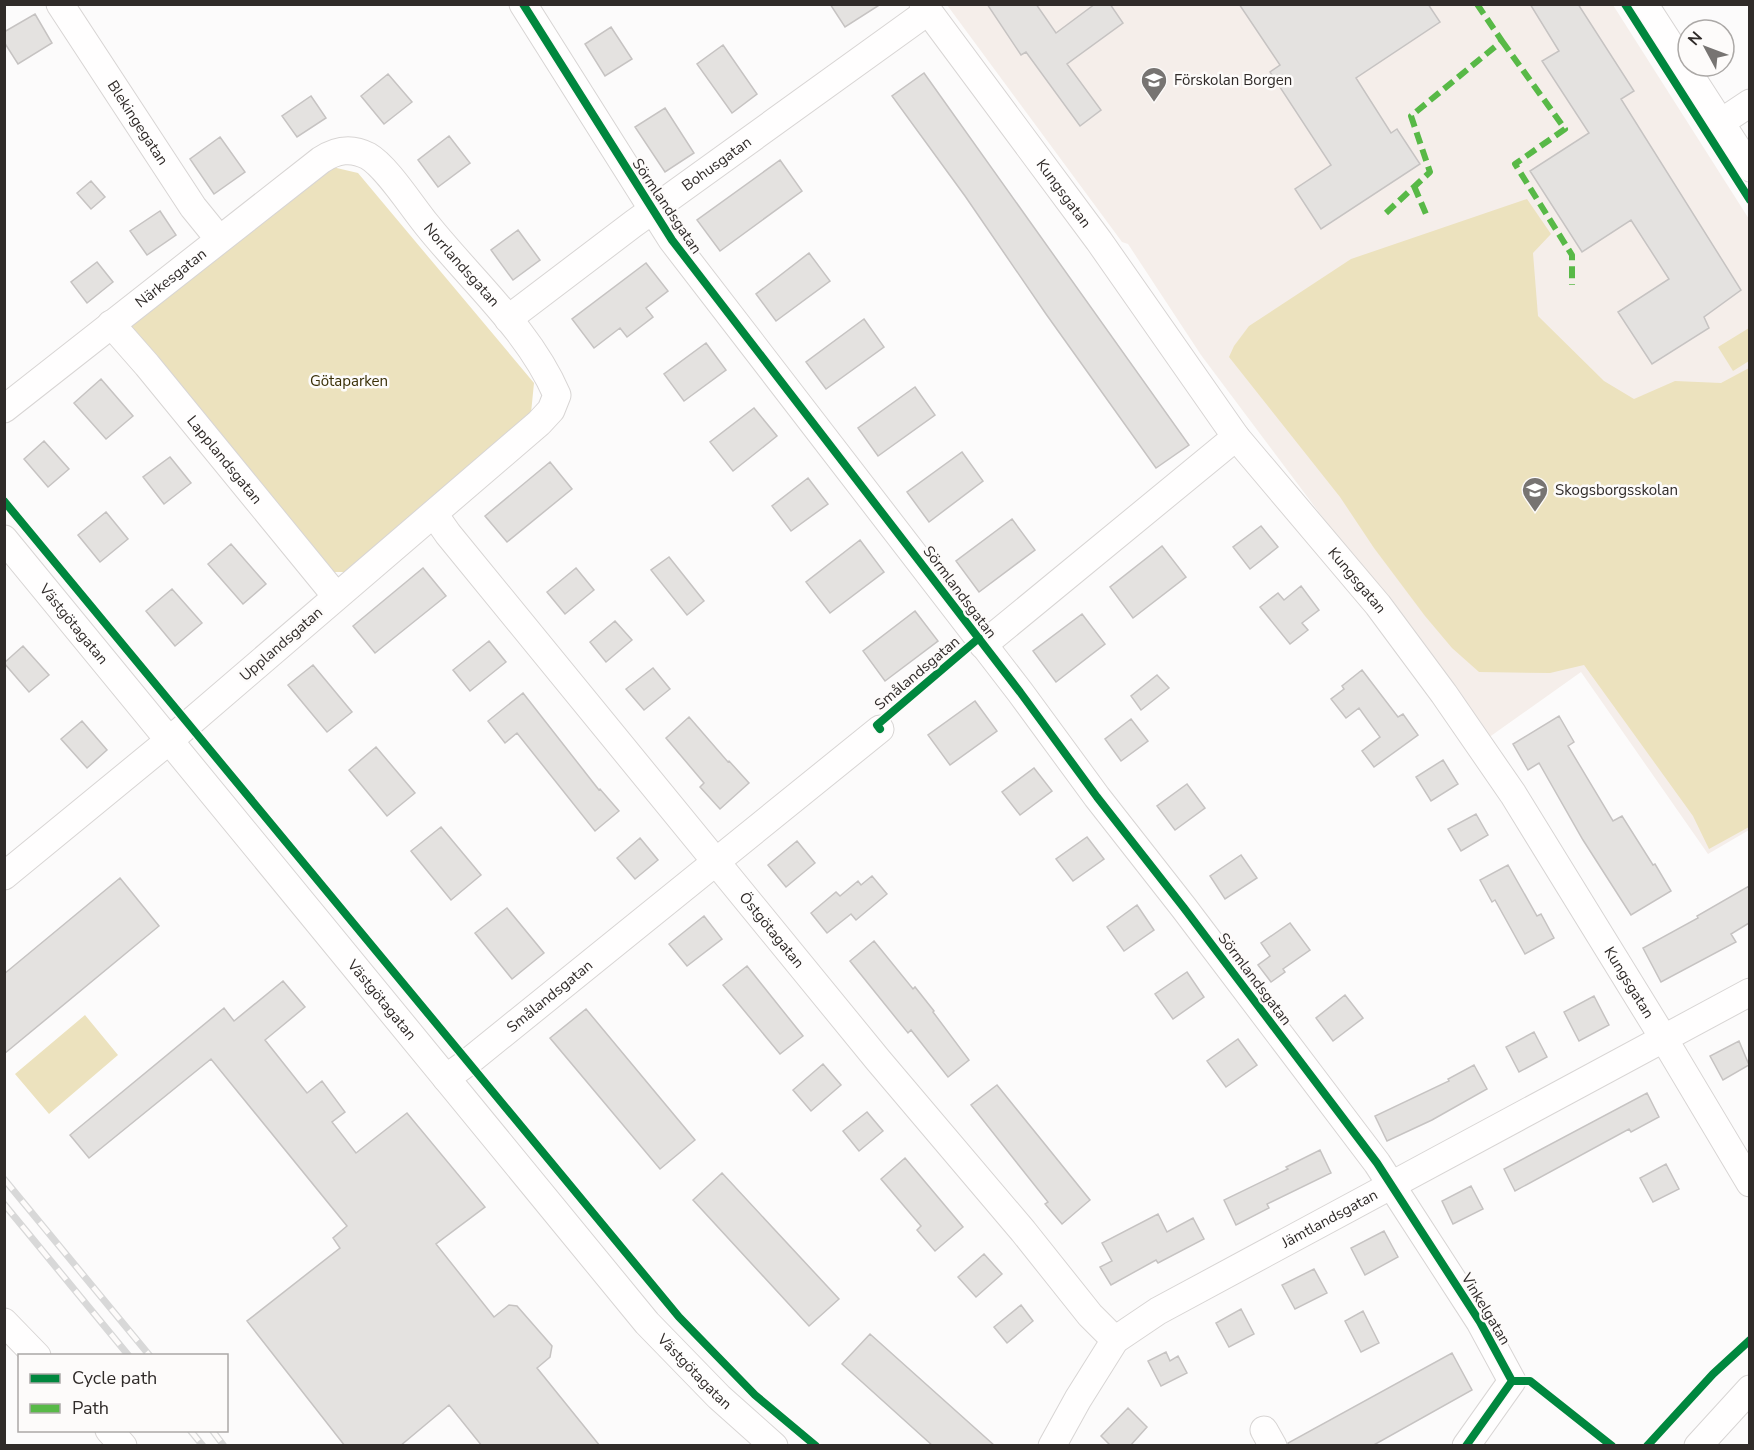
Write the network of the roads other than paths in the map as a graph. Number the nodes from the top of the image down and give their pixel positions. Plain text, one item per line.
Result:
1 (60, 4) edge
2 (523, 4) edge
3 (1644, 4) edge
4 (925, 8) edge
5 (1749, 103) edge
6 (1720, 123) junction
7 (339, 151) joint
8 (1749, 168) edge
9 (654, 210) junction
10 (219, 239) junction
11 (508, 319) junction
12 (111, 324) junction
13 (552, 407) joint
14 (4, 409) edge
15 (1236, 437) junction
16 (434, 514) junction
17 (4, 539) edge
18 (336, 596) junction
19 (983, 645) junction
20 (880, 729) dead end
21 (171, 740) junction
22 (717, 861) junction
23 (4, 876) edge
24 (1749, 992) edge
25 (1664, 1039) junction
26 (446, 1078) junction
27 (1749, 1183) edge
28 (1393, 1185) junction
29 (4, 1322) edge
30 (1115, 1340) junction
31 (35, 1354) edge
32 (1749, 1389) edge
33 (110, 1432) edge
34 (123, 1446) edge
35 (774, 1446) edge
36 (1053, 1446) edge
37 (1466, 1446) edge
38 (1698, 1446) edge

1 - 10 street, Blekingegatan
2 - 9 street, Sörmlandsgatan
3 - 6 street
4 - 9 street, Bohusgatan
4 - 15 street, Kungsgatan
5 - 6 street
6 - 8 street
7 - 10 street, Närkesgatan
7 - 11 street, Norrlandsgatan
9 - 11 street, Bohusgatan
9 - 19 street, Sörmlandsgatan
10 - 12 street, Närkesgatan
11 - 13 street, Norrlandsgatan
12 - 14 street, Närkesgatan
12 - 18 street, Lapplandsgatan
13 - 16 street, Upplandsgatan
15 - 19 street, Smålandsgatan
15 - 25 street, Kungsgatan
16 - 18 street, Upplandsgatan
16 - 22 street, Östgötagatan
17 - 21 street, Västgötagatan
18 - 21 street, Upplandsgatan
19 - 28 street, Sörmlandsgatan
20 - 22 street, Smålandsgatan
21 - 23 street, Upplandsgatan
21 - 26 street, Västgötagatan
22 - 26 street, Smålandsgatan
22 - 30 street, Östgötagatan
24 - 25 street, Jämtlandsgatan
25 - 27 street, Kungsgatan
25 - 28 street, Jämtlandsgatan
26 - 35 street, Västgötagatan
28 - 30 street, Jämtlandsgatan
28 - 37 street, Vinkelgatan
29 - 31 street
30 - 36 street, Jämtlandsgatan
32 - 38 street
33 - 34 street

